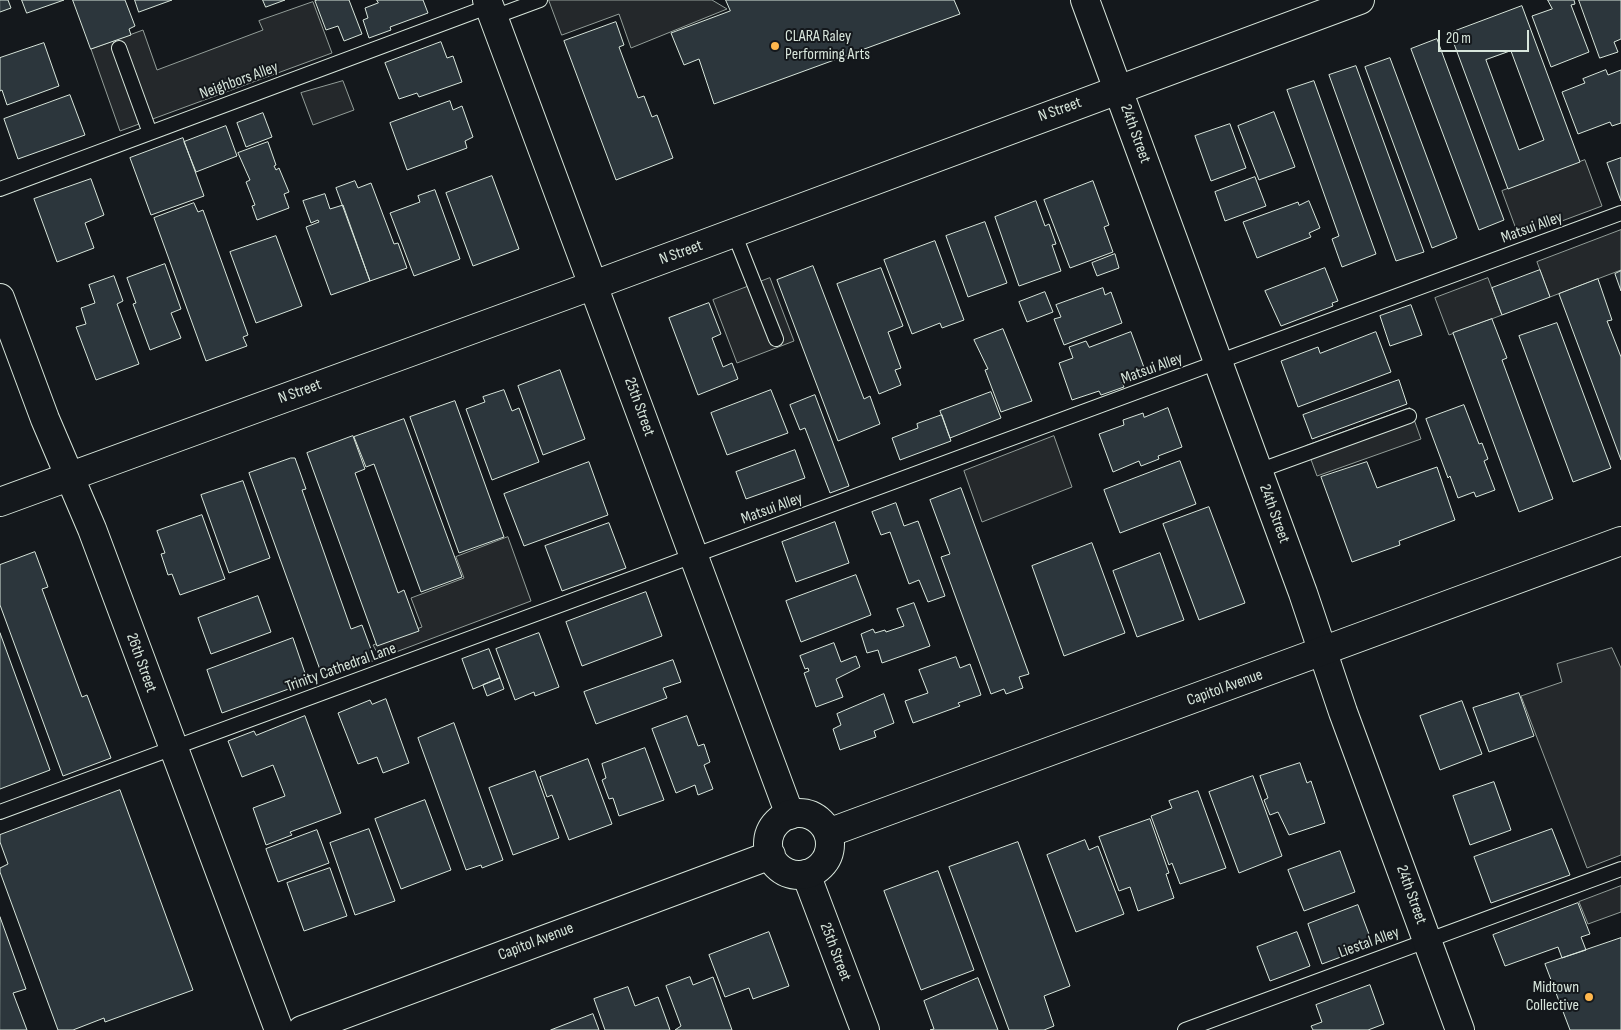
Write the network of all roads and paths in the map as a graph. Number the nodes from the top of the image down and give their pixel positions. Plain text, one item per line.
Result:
1 (540, 0) edge
2 (1085, 0) edge
3 (1360, 0) edge
4 (490, 8) edge
5 (119, 48) dead end
6 (1118, 89) junction
7 (150, 133) junction
8 (0, 189) edge
9 (1621, 214) edge
10 (734, 233) junction
11 (594, 285) junction
12 (0, 298) edge
13 (776, 340) dead end
14 (1218, 364) junction
15 (1408, 416) dead end
16 (1258, 471) junction
17 (70, 475) junction
18 (0, 502) edge
19 (1621, 541) edge
20 (694, 556) junction
21 (1323, 651) junction
22 (172, 748) junction
23 (0, 812) edge
24 (790, 816) junction
25 (828, 833) junction
26 (771, 855) junction
27 (1621, 869) edge
28 (806, 874) junction
29 (1427, 940) junction
30 (278, 1030) edge
31 (302, 1030) edge
32 (865, 1030) edge
33 (1185, 1030) edge
34 (1460, 1030) edge

1 - 4 lane, Neighbors Alley
2 - 6 street, 24th Street
3 - 6 street, N Street
4 - 7 lane, Neighbors Alley
4 - 11 street, 25th Street
5 - 7 lane
6 - 10 street, N Street
6 - 14 street, 24th Street
7 - 8 lane, Neighbors Alley
9 - 14 lane, Matsui Alley
10 - 11 street, N Street
10 - 13 lane
11 - 17 street, N Street
11 - 20 street, 25th Street
12 - 17 street, 26th Street
14 - 16 street, 24th Street
14 - 20 lane, Matsui Alley
15 - 16 lane
16 - 21 street, 24th Street
17 - 18 street, N Street
17 - 22 street, 26th Street
19 - 21 street, Capitol Avenue
20 - 22 lane, Trinity Cathedral Lane
20 - 24 street, 25th Street
21 - 25 street, Capitol Avenue
21 - 29 street, 24th Street
22 - 23 lane, Trinity Cathedral Lane
22 - 30 street, 26th Street
24 - 25 street
24 - 26 street
25 - 28 street
26 - 28 street
26 - 31 street, Capitol Avenue
27 - 29 lane, Liestal Alley
28 - 32 street, 25th Street
29 - 33 lane, Liestal Alley
29 - 34 street, 24th Street

